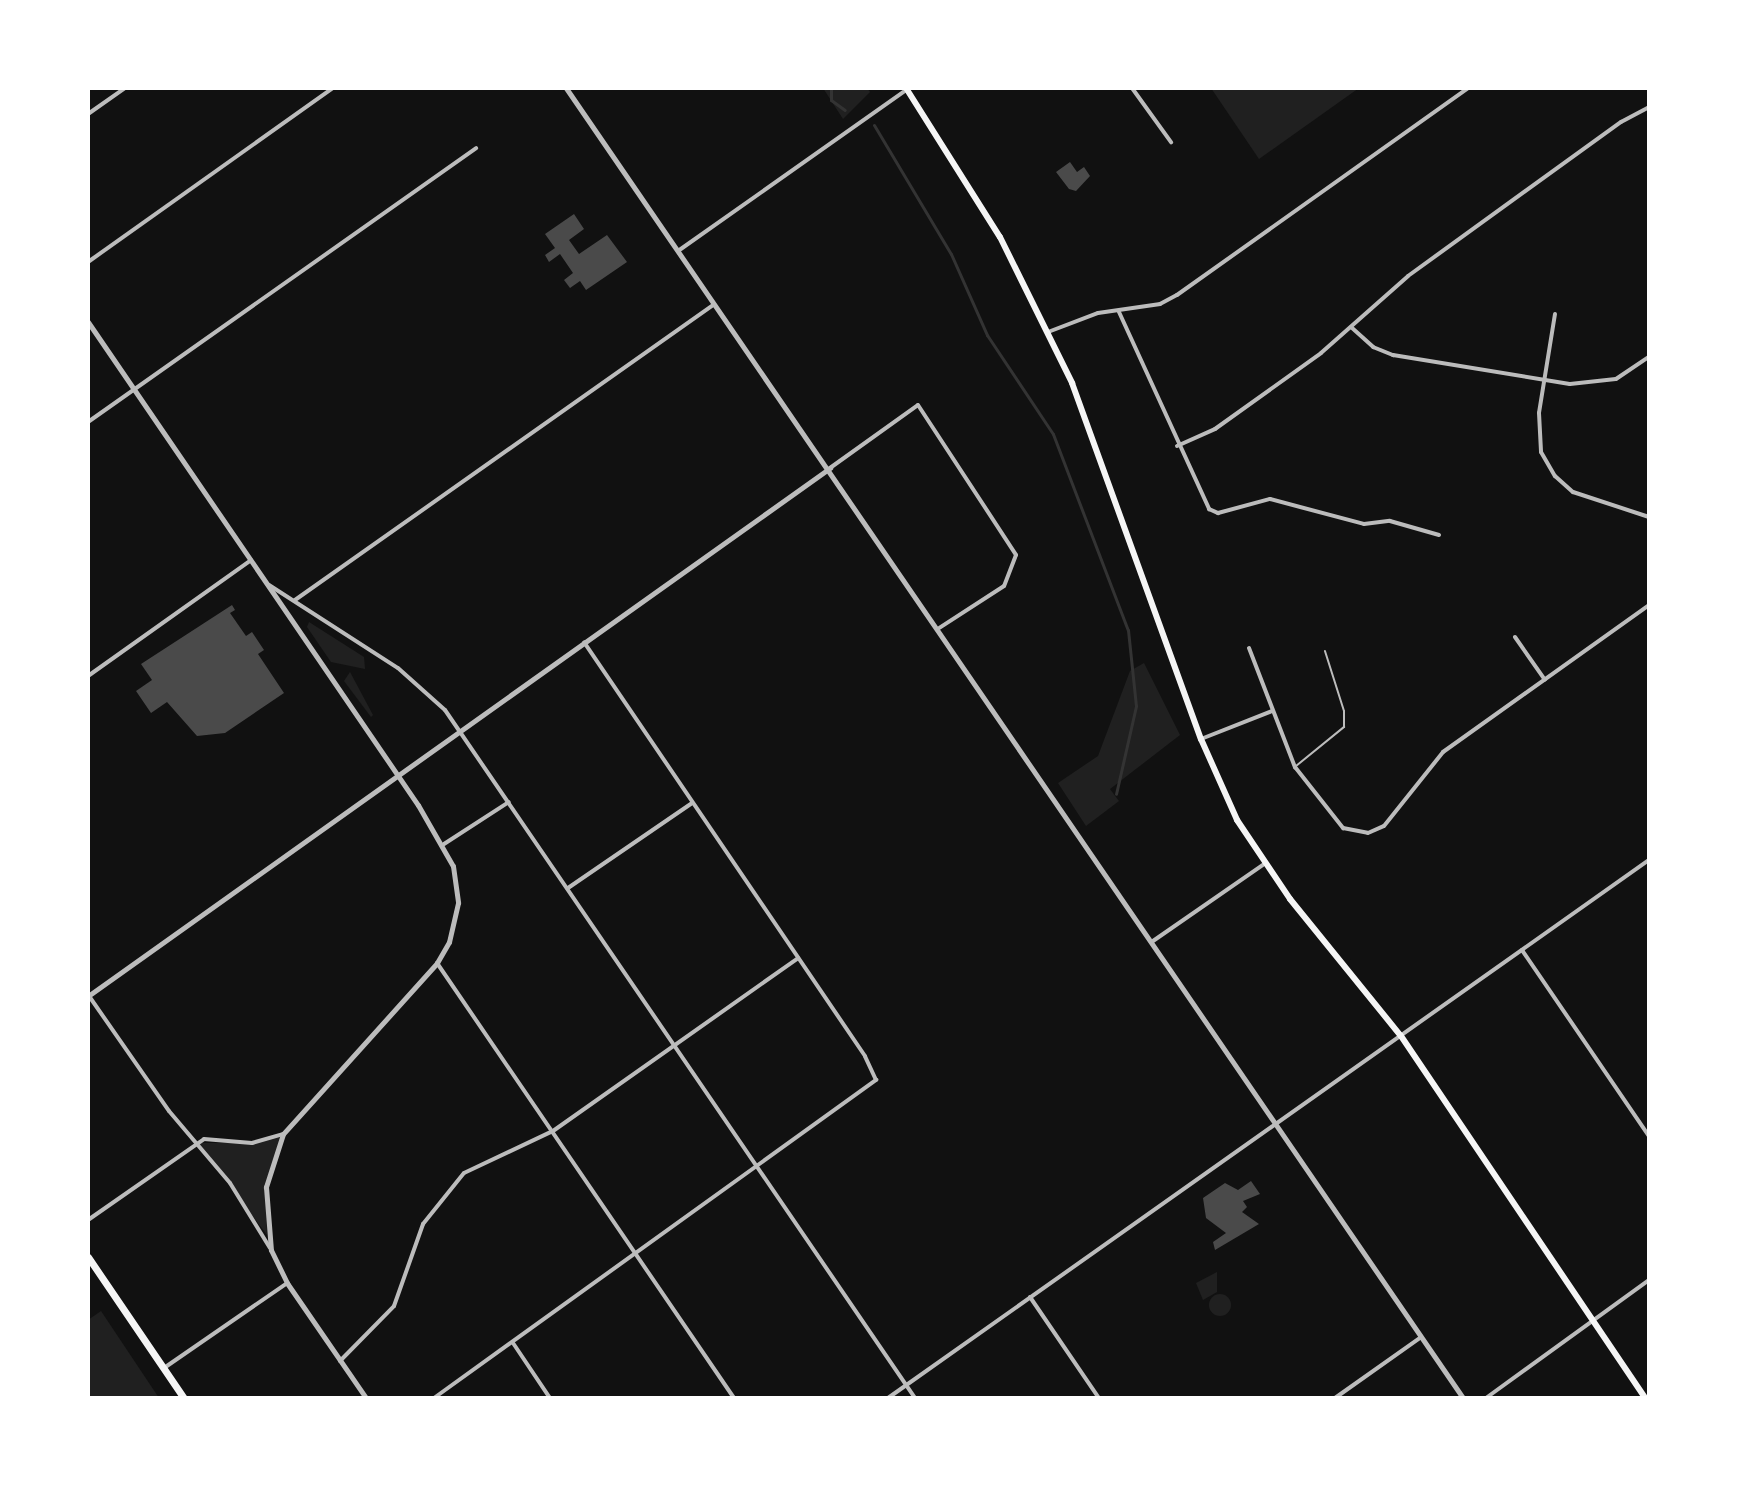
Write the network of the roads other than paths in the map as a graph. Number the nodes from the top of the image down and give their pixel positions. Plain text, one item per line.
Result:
1 (125, 88) edge
2 (333, 88) edge
3 (566, 88) edge
4 (1132, 88) edge
5 (1468, 88) edge
6 (907, 89) edge
7 (1649, 107) edge
8 (88, 114) edge
9 (1171, 142) dead end
10 (476, 148) dead end
11 (676, 253) junction
12 (88, 262) edge
13 (713, 305) junction
14 (1119, 312) junction
15 (1555, 314) dead end
16 (88, 322) edge
17 (1351, 327) junction
18 (1048, 332) junction
19 (1649, 357) edge
20 (1545, 381) junction
21 (133, 390) junction
22 (88, 422) edge
23 (1177, 446) junction
24 (830, 468) junction
25 (1649, 517) edge
26 (1439, 535) dead end
27 (251, 560) junction
28 (267, 583) junction
29 (295, 600) junction
30 (1649, 605) edge
31 (939, 628) junction
32 (1515, 637) dead end
33 (584, 642) junction
34 (1249, 648) dead end
35 (1325, 651) dead end
36 (88, 676) edge
37 (1545, 680) junction
38 (1272, 711) junction
39 (461, 731) junction
40 (1201, 739) junction
41 (1295, 767) junction
42 (397, 774) junction
43 (509, 802) junction
44 (692, 803) junction
45 (444, 844) junction
46 (1648, 863) edge
47 (1264, 864) junction
48 (568, 888) junction
49 (1153, 941) junction
50 (1522, 950) junction
51 (798, 958) junction
52 (437, 963) junction
53 (88, 995) edge
54 (1401, 1036) junction
55 (675, 1046) junction
56 (1277, 1123) junction
57 (553, 1131) junction
58 (283, 1134) junction
59 (1649, 1136) edge
60 (198, 1143) junction
61 (758, 1167) junction
62 (88, 1220) edge
63 (271, 1250) junction
64 (637, 1254) junction
65 (88, 1257) edge
66 (1649, 1280) edge
67 (287, 1283) junction
68 (1030, 1297) junction
69 (1592, 1321) junction
70 (1422, 1337) junction
71 (513, 1343) junction
72 (340, 1361) junction
73 (164, 1368) junction
74 (906, 1385) junction
75 (184, 1398) edge
76 (366, 1398) edge
77 (434, 1398) edge
78 (550, 1398) edge
79 (734, 1398) edge
80 (888, 1398) edge
81 (915, 1398) edge
82 (1099, 1398) edge
83 (1335, 1398) edge
84 (1463, 1398) edge
85 (1486, 1398) edge
86 (1645, 1398) edge

1 - 8 street
2 - 12 street
3 - 11 street
4 - 9 street
5 - 14 street
6 - 11 street
6 - 18 main road
7 - 17 street
10 - 21 street
11 - 13 street
13 - 24 street
13 - 29 street
14 - 18 street
14 - 23 street
15 - 20 street
16 - 21 street
17 - 20 street
17 - 23 street
18 - 40 main road
19 - 20 street
20 - 25 street
21 - 22 street
21 - 27 street
23 - 26 street
24 - 31 street
24 - 31 street
24 - 33 street
27 - 28 street
27 - 36 street
28 - 29 street
28 - 42 street
29 - 39 street
30 - 37 street
31 - 49 street
32 - 37 street
33 - 39 street
33 - 44 street
34 - 38 street
35 - 41 lane
37 - 41 street
38 - 40 street
38 - 41 street
39 - 42 street
39 - 43 street
40 - 47 main road
42 - 45 street
42 - 53 street
43 - 45 street
43 - 48 street
44 - 48 street
44 - 51 street
45 - 52 street
46 - 50 street
47 - 49 street
47 - 54 main road
48 - 55 street
49 - 56 street
50 - 54 street
50 - 59 street
51 - 55 street
51 - 61 street
52 - 57 street
52 - 58 street
53 - 60 street
54 - 56 street
54 - 69 main road
55 - 57 street
55 - 61 street
56 - 68 street
56 - 70 street
57 - 64 street
57 - 72 street
58 - 60 street
58 - 63 street
60 - 62 street
60 - 63 street
61 - 64 street
61 - 74 street
63 - 67 street
64 - 71 street
64 - 79 street
65 - 73 main road
66 - 69 street
67 - 72 street
67 - 73 street
68 - 74 street
68 - 82 street
69 - 85 street
69 - 86 main road
70 - 83 street
70 - 84 street
71 - 77 street
71 - 78 street
72 - 76 street
73 - 75 main road
74 - 80 street
74 - 81 street

